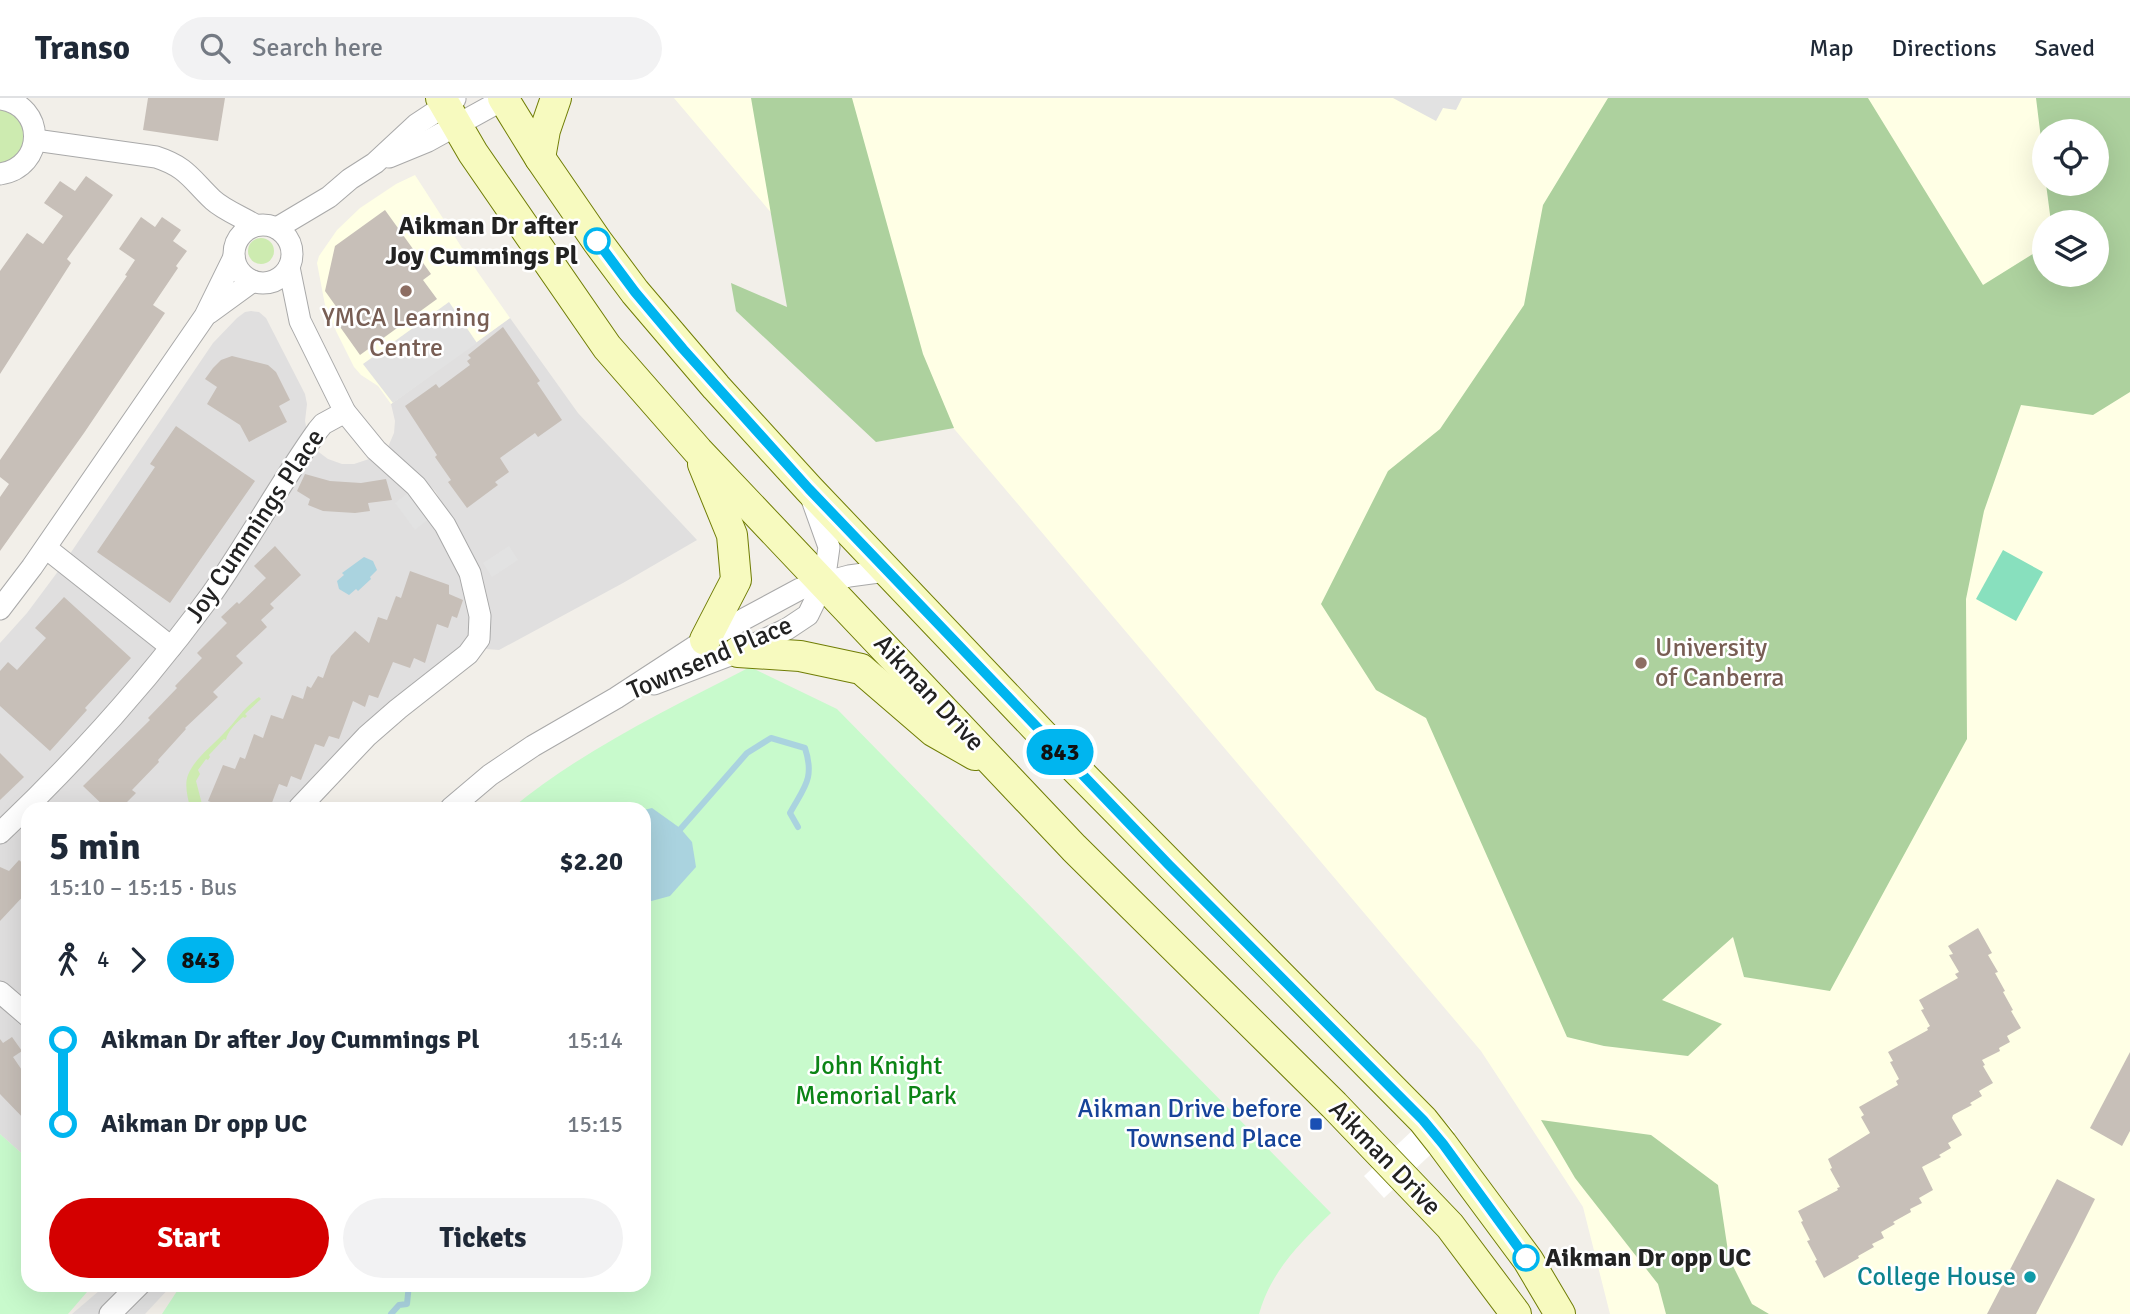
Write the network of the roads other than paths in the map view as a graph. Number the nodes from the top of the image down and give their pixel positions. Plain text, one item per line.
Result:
1 (504, 98) edge
2 (556, 98) edge
3 (5, 99) edge
4 (450, 107) edge
5 (35, 140) junction
6 (540, 158) junction
7 (0, 174) edge
8 (329, 197) junction
9 (215, 202) junction
10 (255, 225) junction
11 (277, 228) junction
12 (234, 252) junction
13 (290, 257) junction
14 (259, 282) junction
15 (205, 316) junction
16 (300, 321) junction
17 (345, 412) junction
18 (698, 451) junction
19 (809, 489) junction
20 (46, 548) junction
21 (886, 570) junction
22 (824, 582) junction
23 (0, 609) edge
24 (705, 640) junction
25 (171, 647) junction
26 (738, 652) junction
27 (616, 698) junction
28 (1002, 771) junction
29 (32, 802) edge
30 (305, 802) edge
31 (458, 802) edge
32 (21, 813) edge
33 (0, 833) edge
34 (0, 992) edge
35 (21, 1010) edge
36 (131, 1292) edge
37 (110, 1314) edge
38 (1516, 1314) edge
39 (1560, 1314) edge

1 - 4 street
1 - 6 main road, Aikman Drive
2 - 6 main road
3 - 5 street
4 - 8 street
4 - 18 main road, Aikman Drive
5 - 7 street
5 - 9 street, Joy Cummings Place
6 - 19 main road, Aikman Drive
8 - 11 street
8 - 13 street
9 - 10 street, Joy Cummings Place
9 - 12 street, Joy Cummings Place
10 - 11 street, Joy Cummings Place
10 - 12 street
11 - 13 street, Joy Cummings Place
12 - 14 street, Joy Cummings Place
12 - 15 street
13 - 14 street
13 - 16 street, Joy Cummings Place
14 - 15 street
14 - 16 street, Joy Cummings Place
15 - 20 street
16 - 17 street, Joy Cummings Place
17 - 25 street, Joy Cummings Place
17 - 30 street, Joy Cummings Place
18 - 22 main road, Aikman Drive
18 - 24 main road
19 - 21 main road, Aikman Drive
19 - 22 street, Townsend Place
20 - 23 street
20 - 25 street, Joy Cummings Place
21 - 22 street, Townsend Place
21 - 39 main road, Aikman Drive
22 - 24 street, Townsend Place
22 - 26 street, Townsend Place
22 - 28 main road, Aikman Drive
24 - 27 street, Townsend Place
25 - 29 street, Joy Cummings Place
26 - 27 street, Townsend Place
26 - 28 main road
27 - 31 street, Townsend Place
28 - 38 main road, Aikman Drive
32 - 33 street, Joy Cummings Place
34 - 35 street
36 - 37 street

